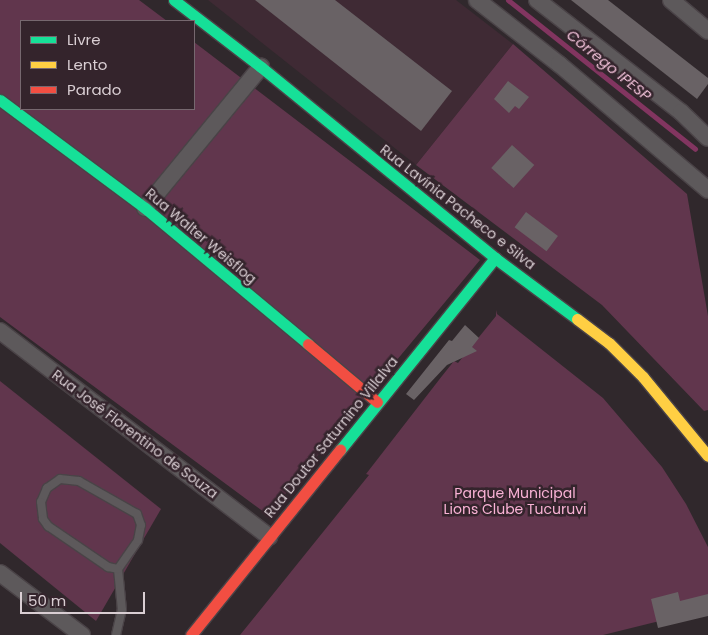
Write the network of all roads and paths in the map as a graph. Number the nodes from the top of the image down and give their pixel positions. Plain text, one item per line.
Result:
1 (174, 0) edge
2 (477, 0) edge
3 (537, 0) edge
4 (671, 0) edge
5 (708, 30) edge
6 (261, 67) junction
7 (0, 100) edge
8 (708, 138) edge
9 (708, 190) edge
10 (145, 208) junction
11 (495, 258) junction
12 (0, 331) edge
13 (377, 402) junction
14 (708, 456) edge
15 (269, 537) junction
16 (118, 570) junction
17 (0, 573) edge
18 (82, 635) edge
19 (116, 635) edge
20 (191, 635) edge

1 - 6 street, Rua Lavínia Pacheco e Silva
2 - 9 street
3 - 8 street
4 - 5 street
6 - 10 street
6 - 11 street, Rua Lavínia Pacheco e Silva
7 - 10 street, Rua Walter Weisflog
10 - 13 street, Rua Walter Weisflog
11 - 13 street, Rua Doutor Saturnino Villalva
11 - 14 street, Rua Lavínia Pacheco e Silva
12 - 15 street, Rua José Florentino de Souza
13 - 15 street, Rua Doutor Saturnino Villalva
15 - 20 street, Rua Doutor Saturnino Villalva
16 - 16 lane
16 - 19 lane
17 - 18 street

